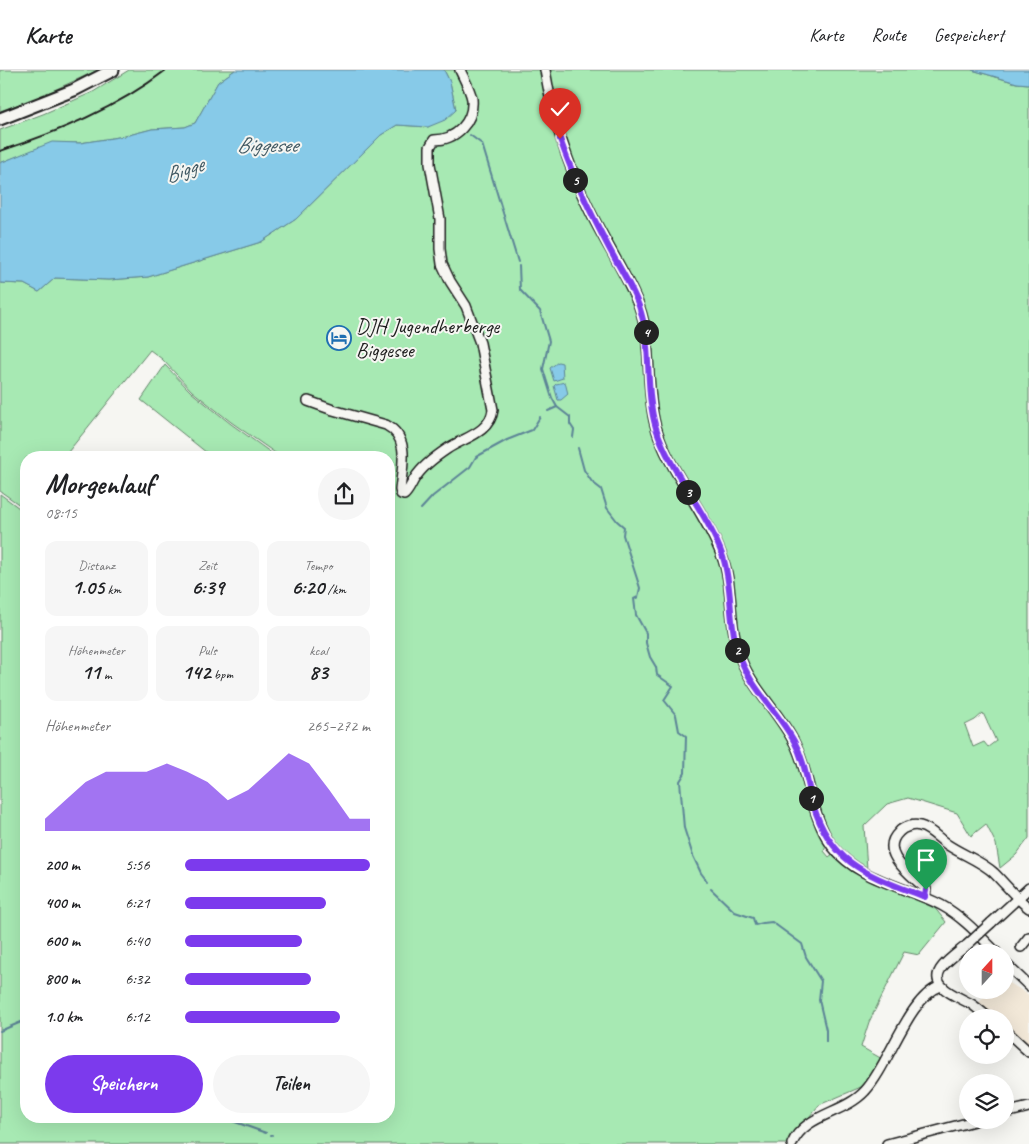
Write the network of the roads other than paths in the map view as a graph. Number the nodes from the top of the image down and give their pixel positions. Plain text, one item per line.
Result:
1 (114, 70) edge
2 (460, 70) edge
3 (545, 70) edge
4 (0, 118) edge
5 (308, 401) dead end
6 (1029, 888) edge
7 (925, 897) junction
8 (1018, 899) junction
9 (1029, 908) edge
10 (1029, 937) edge
11 (988, 944) edge
12 (1021, 947) dead end
13 (1014, 972) edge
14 (941, 986) junction
15 (1029, 986) edge
16 (977, 1009) edge
17 (1014, 1038) edge
18 (1029, 1052) edge
19 (1029, 1107) edge
20 (1014, 1111) edge
21 (959, 1125) edge
22 (792, 1144) edge
23 (887, 1144) edge

1 - 4 main road
2 - 5 street
3 - 7 street
6 - 8 street
7 - 8 street
7 - 11 street
8 - 9 street
8 - 14 street, bridge
10 - 12 street
13 - 15 street
14 - 16 street
14 - 22 street
17 - 18 street
19 - 20 street
21 - 23 street

